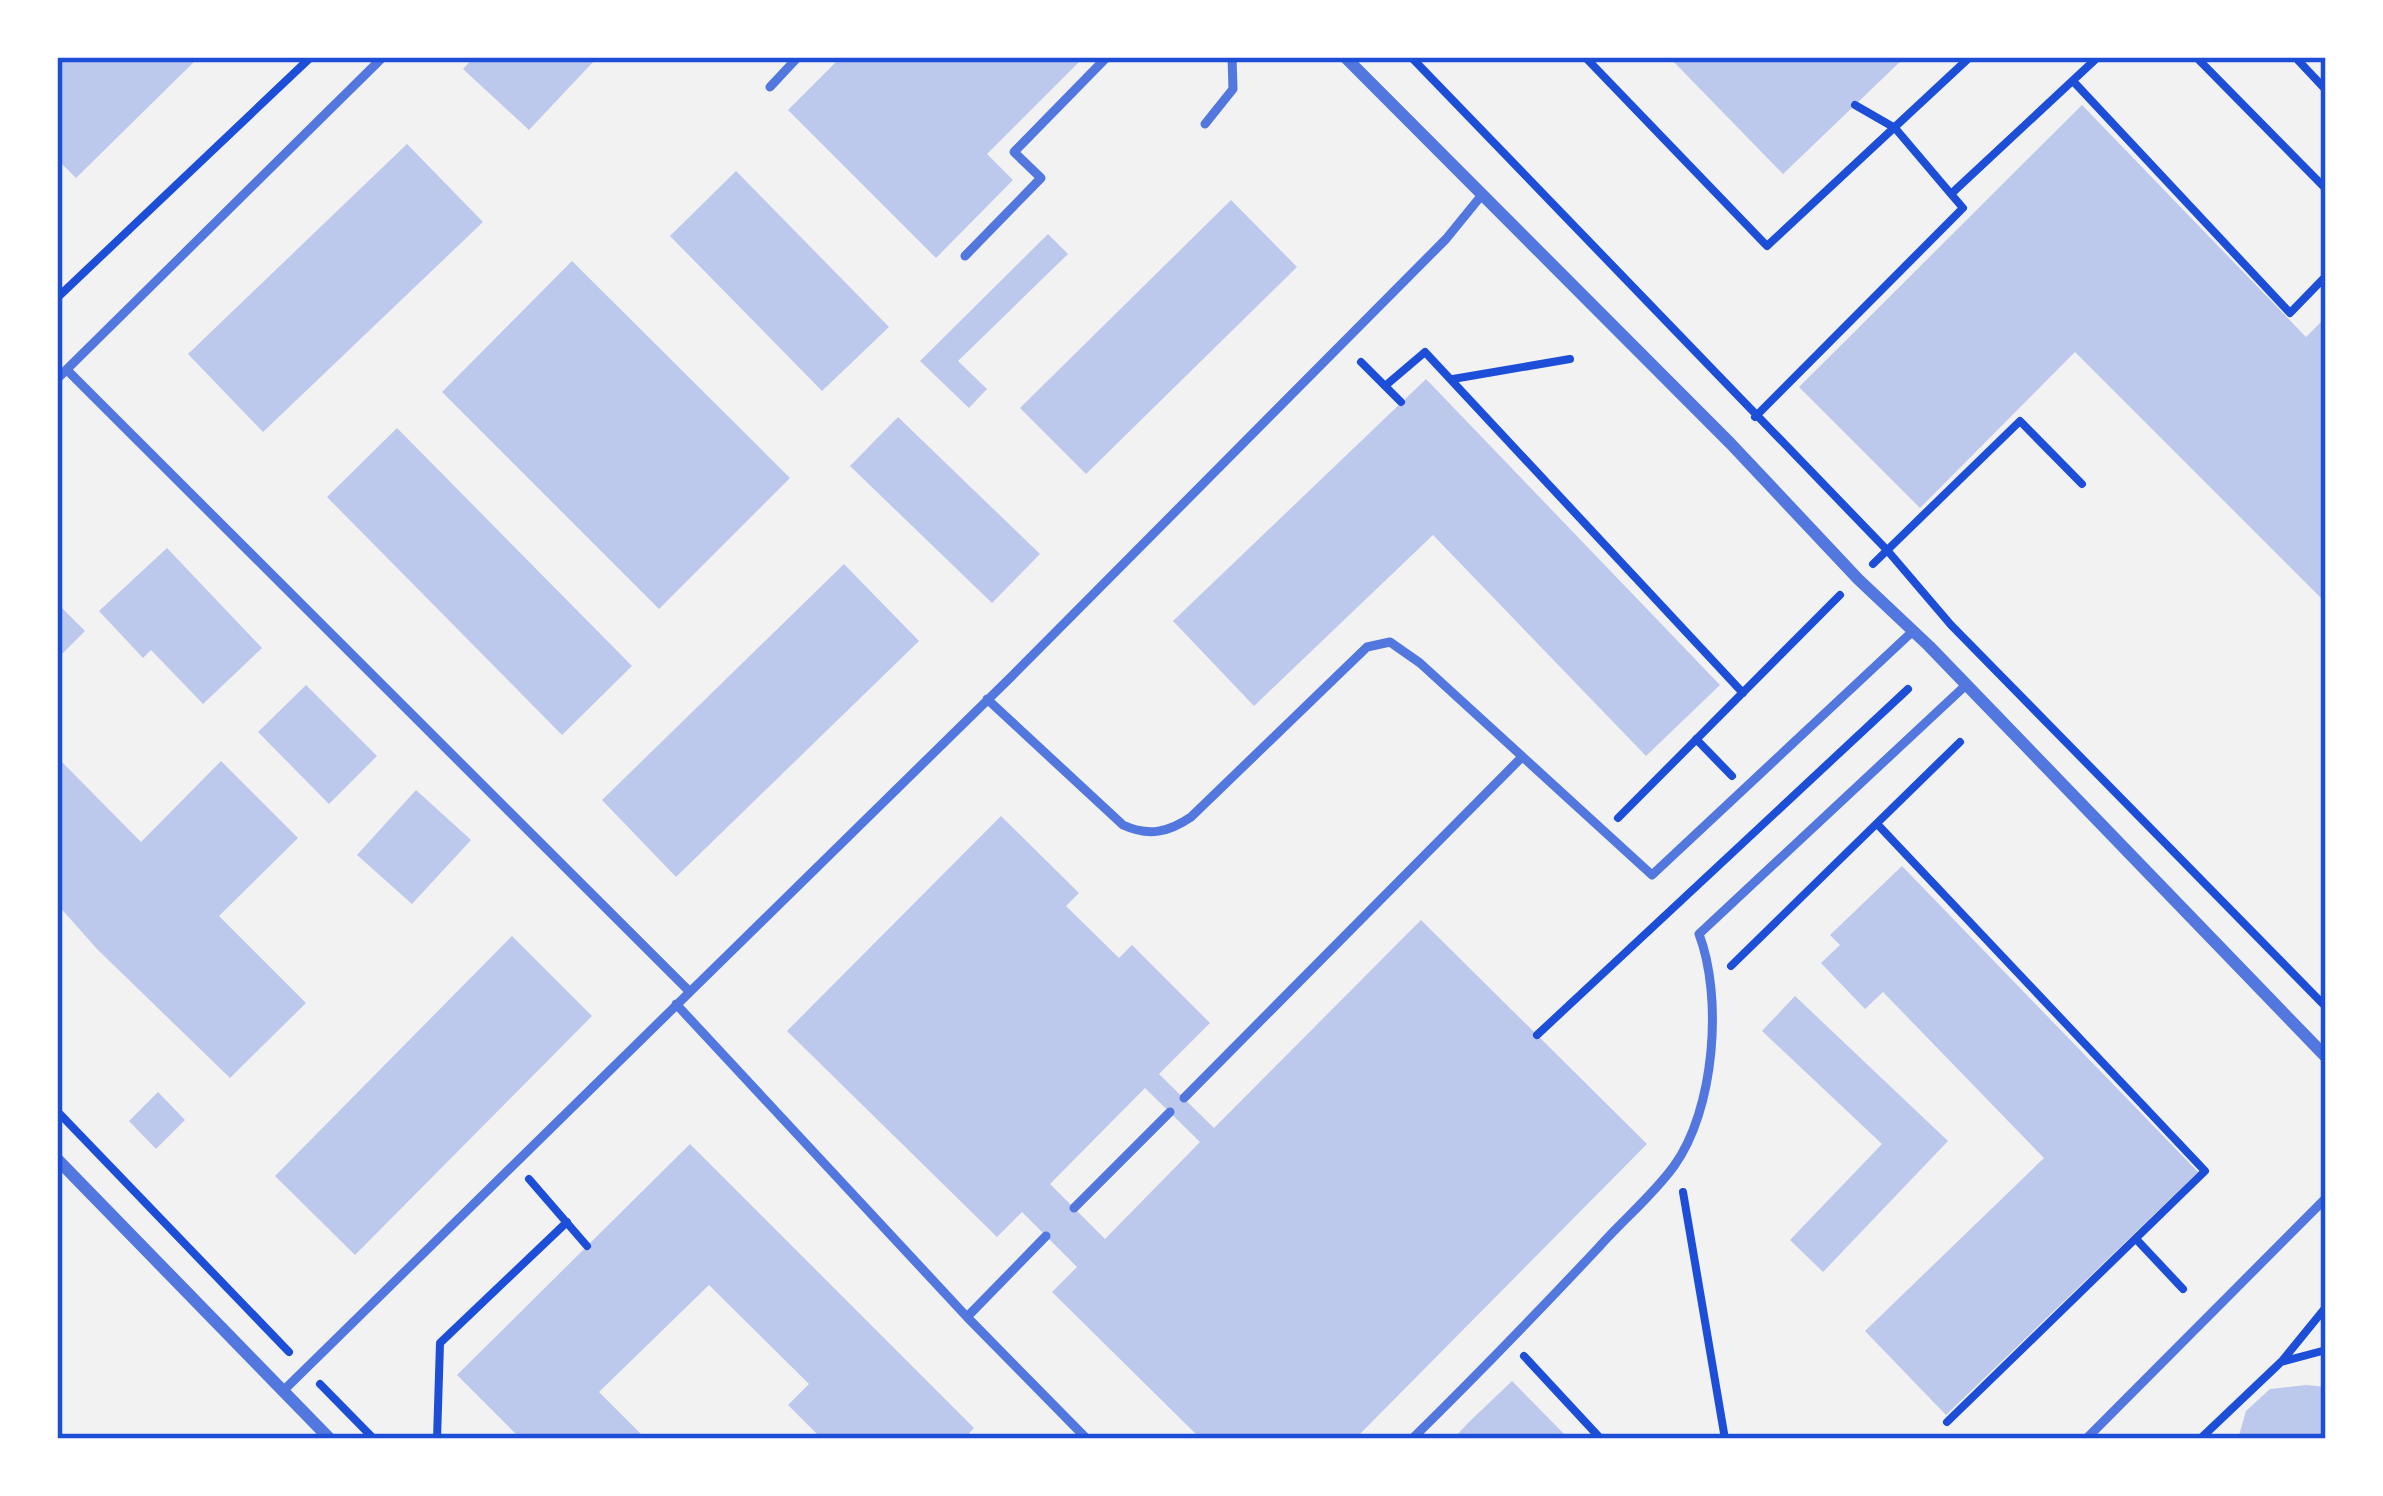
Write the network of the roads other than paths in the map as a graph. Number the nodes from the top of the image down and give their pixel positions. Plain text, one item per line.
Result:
1 (383, 57) edge
2 (798, 57) edge
3 (1107, 57) edge
4 (1232, 57) edge
5 (1345, 57) edge
6 (770, 86) dead end
7 (1204, 124) dead end
8 (1481, 196) junction
9 (964, 256) dead end
10 (67, 370) junction
11 (57, 380) edge
12 (1913, 631) junction
13 (1966, 685) junction
14 (987, 699) junction
15 (1521, 758) junction
16 (689, 991) junction
17 (676, 1004) junction
18 (2326, 1057) edge
19 (1184, 1098) dead end
20 (1170, 1112) dead end
21 (57, 1159) edge
22 (2326, 1198) edge
23 (1074, 1208) dead end
24 (1046, 1236) dead end
25 (967, 1317) junction
26 (283, 1391) junction
27 (330, 1439) edge
28 (1087, 1439) edge
29 (1412, 1439) edge
30 (2086, 1439) edge

1 - 10 lane
2 - 6 lane
3 - 9 lane
4 - 7 lane
5 - 8 street
8 - 12 street
8 - 14 lane
10 - 11 lane
10 - 16 lane
12 - 13 street
12 - 15 lane
13 - 18 street
13 - 29 lane
14 - 15 lane
14 - 16 lane
15 - 19 lane
16 - 17 lane
17 - 25 lane
17 - 26 lane
20 - 23 lane
21 - 26 street
22 - 30 lane
24 - 25 lane
25 - 28 lane
26 - 27 street

